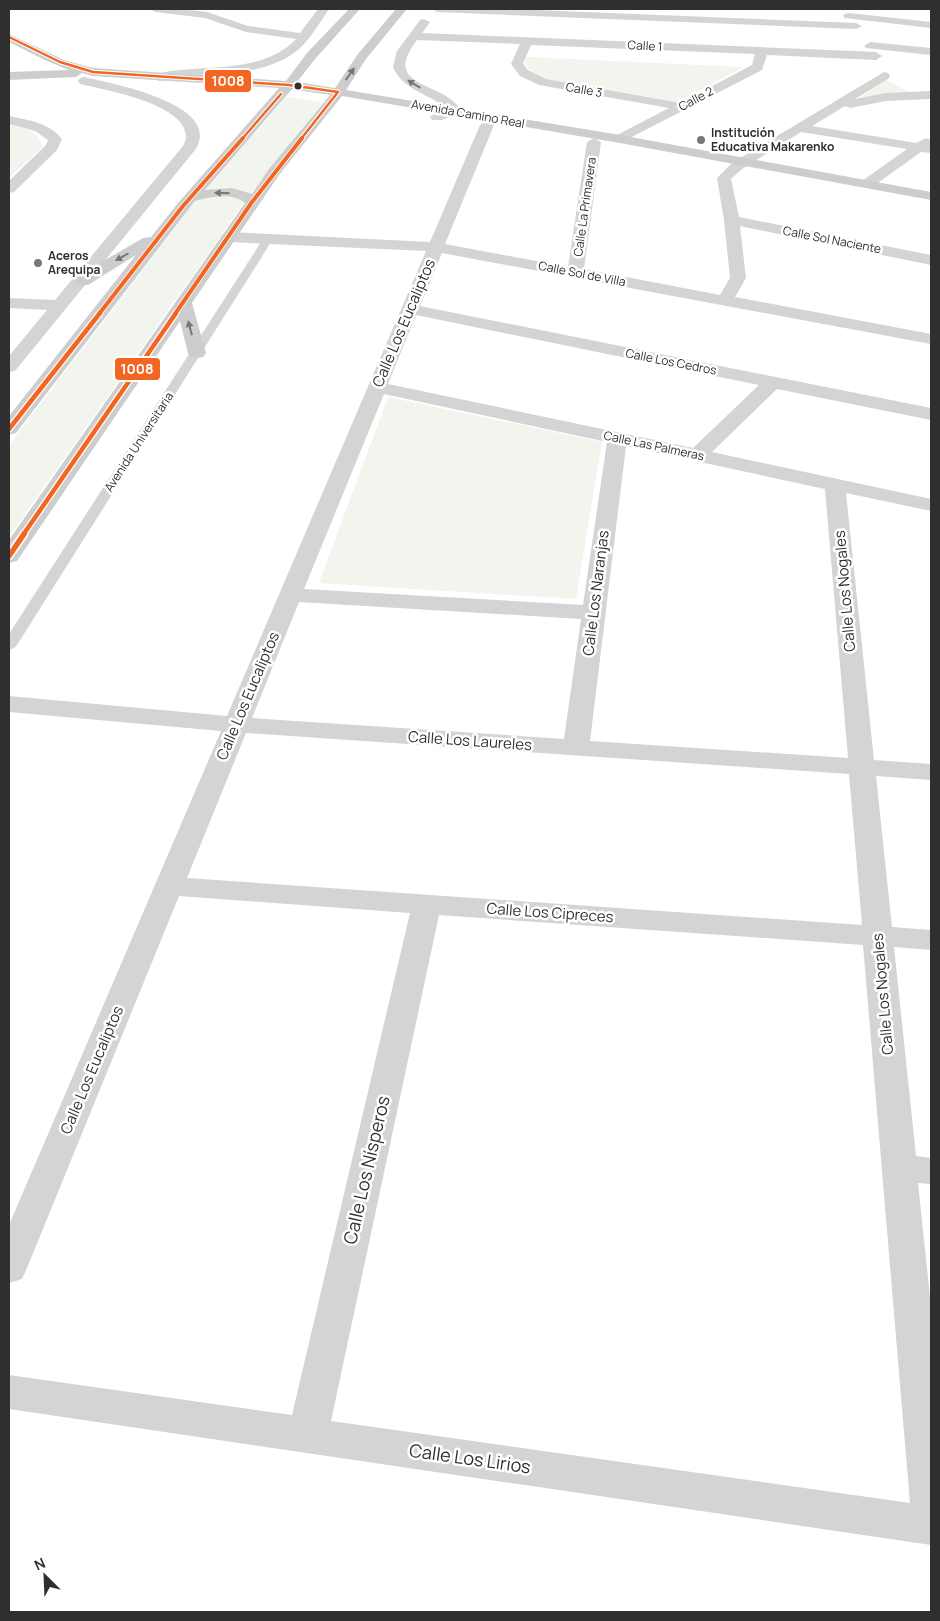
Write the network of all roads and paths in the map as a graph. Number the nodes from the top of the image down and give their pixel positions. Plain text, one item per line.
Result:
1 (155, 9) edge
2 (324, 9) edge
3 (435, 9) edge
4 (401, 11) edge
5 (547, 11) edge
6 (847, 12) edge
7 (357, 15) edge
8 (931, 25) edge
9 (856, 26) junction
10 (414, 36) junction
11 (302, 37) junction
12 (9, 38) edge
13 (527, 41) junction
14 (762, 51) junction
15 (873, 51) junction
16 (931, 52) edge
17 (22, 63) dead end
18 (49, 75) junction
19 (9, 76) edge
20 (88, 77) junction
21 (160, 77) junction
22 (893, 79) junction
23 (285, 90) junction
24 (930, 95) edge
25 (335, 96) junction
26 (682, 107) junction
27 (834, 107) junction
28 (451, 111) junction
29 (437, 117) junction
30 (9, 120) edge
31 (487, 125) junction
32 (800, 128) junction
33 (931, 138) edge
34 (620, 139) junction
35 (594, 142) junction
36 (925, 148) edge
37 (741, 164) junction
38 (274, 172) junction
39 (253, 177) dead end
40 (868, 184) junction
41 (9, 189) edge
42 (931, 196) edge
43 (190, 198) junction
44 (252, 202) junction
45 (931, 202) edge
46 (732, 220) junction
47 (162, 234) junction
48 (229, 237) junction
49 (268, 239) junction
50 (436, 246) junction
51 (931, 260) edge
52 (575, 272) junction
53 (82, 281) junction
54 (726, 300) junction
55 (183, 302) junction
56 (9, 303) edge
57 (61, 305) junction
58 (410, 309) junction
59 (931, 339) edge
60 (197, 353) junction
61 (9, 367) edge
62 (773, 382) junction
63 (378, 387) junction
64 (931, 414) edge
65 (9, 429) edge
66 (616, 438) junction
67 (698, 455) junction
68 (835, 485) junction
69 (931, 505) edge
70 (9, 556) edge
71 (290, 595) junction
72 (593, 613) junction
73 (9, 645) edge
74 (9, 704) edge
75 (236, 725) junction
76 (576, 748) junction
77 (862, 768) junction
78 (931, 772) edge
79 (169, 886) junction
80 (426, 904) junction
81 (878, 936) junction
82 (931, 940) edge
83 (916, 1170) edge
84 (9, 1268) edge
85 (9, 1392) edge
86 (308, 1435) junction
87 (931, 1503) edge
88 (931, 1526) edge

1 - 11 street
2 - 11 street
3 - 5 street
3 - 10 street
25 -> 4 main road
5 - 9 street
6 - 8 street
6 - 9 street
7 - 23 main road
9 - 15 street
10 - 13 street, Calle 1
28 -> 10 street
11 - 21 street
12 - 20 main road, Avenida Camino Real
13 - 14 street, Calle 1
13 - 26 street, Calle 3
14 - 15 street, Calle 1
14 - 26 street, Calle 2
15 - 16 street, Calle 1
15 - 22 street
17 - 18 main road, Avenida Camino Real
18 - 19 main road
18 - 20 main road, Avenida Camino Real
20 - 21 main road, Avenida Camino Real
20 - 23 main road, Avenida Camino Real
20 - 53 street
21 - 23 main road, Avenida Camino Real
22 - 24 street
22 - 27 street
23 - 25 main road, Avenida Camino Real
23 - 43 main road
24 - 27 street
25 - 28 main road, Avenida Camino Real
25 - 29 main road, Avenida Camino Real
25 - 38 main road
26 - 34 street, Calle 2
27 - 32 street
28 - 29 street
28 - 34 main road, Avenida Camino Real
29 - 31 main road, Avenida Camino Real
30 - 41 street
31 - 35 main road, Avenida Camino Real
31 - 50 street, Calle Los Eucaliptos
32 - 36 street
32 - 37 street
33 - 36 street
34 - 37 main road, Avenida Camino Real
35 - 37 main road, Avenida Camino Real
35 - 52 street, Calle La Primavera
36 - 40 street
37 - 40 main road, Avenida Camino Real
37 - 45 main road, Avenida Camino Real
37 - 46 street
38 - 39 main road
38 - 44 main road
40 - 42 main road, Avenida Camino Real
44 -> 43 main road
43 - 47 main road
44 - 48 main road
46 - 51 street, Calle Sol Naciente
46 - 54 street
47 -> 53 main road
47 - 65 main road
48 - 49 street, Calle Sol de Villa
48 - 55 main road
49 - 50 street, Calle Sol de Villa
49 - 60 lane, Avenida Universitaria
50 - 52 street, Calle Sol de Villa
50 - 58 street, Calle Los Eucaliptos
52 - 54 street, Calle Sol de Villa
53 - 57 street
54 - 59 street, Calle Sol de Villa
60 -> 55 main road
55 - 70 main road
56 - 57 street
57 - 61 street
58 - 62 street, Calle Los Cedros
58 - 63 street, Calle Los Eucaliptos
60 - 73 lane, Avenida Universitaria
62 - 64 street, Calle Los Cedros
62 - 67 street
63 - 66 street, Calle Las Palmeras
63 - 71 street, Calle Los Eucaliptos
66 - 67 street, Calle Las Palmeras
66 - 72 street, Calle Los Naranjas
67 - 68 street, Calle Las Palmeras
68 - 69 street, Calle Las Palmeras
68 - 77 street, Calle Los Nogales
71 - 72 street
71 - 75 street, Calle Los Eucaliptos
72 - 76 street, Calle Los Naranjas
74 - 75 street, Calle Los Laureles
75 - 76 street, Calle Los Laureles
75 - 79 street, Calle Los Eucaliptos
76 - 77 street, Calle Los Laureles
77 - 78 street, Calle Los Laureles
77 - 81 street, Calle Los Nogales
79 - 80 street, Calle Los Cipreces
79 - 84 street, Calle Los Eucaliptos
80 - 81 street, Calle Los Cipreces
80 - 86 street, Calle Los Nísperos
81 - 82 street, Calle Los Cipreces
81 - 83 street, Calle Los Nogales
83 - 87 street, Calle Los Nogales
85 - 86 street, Calle Los Lirios
86 - 88 street, Calle Los Lirios

